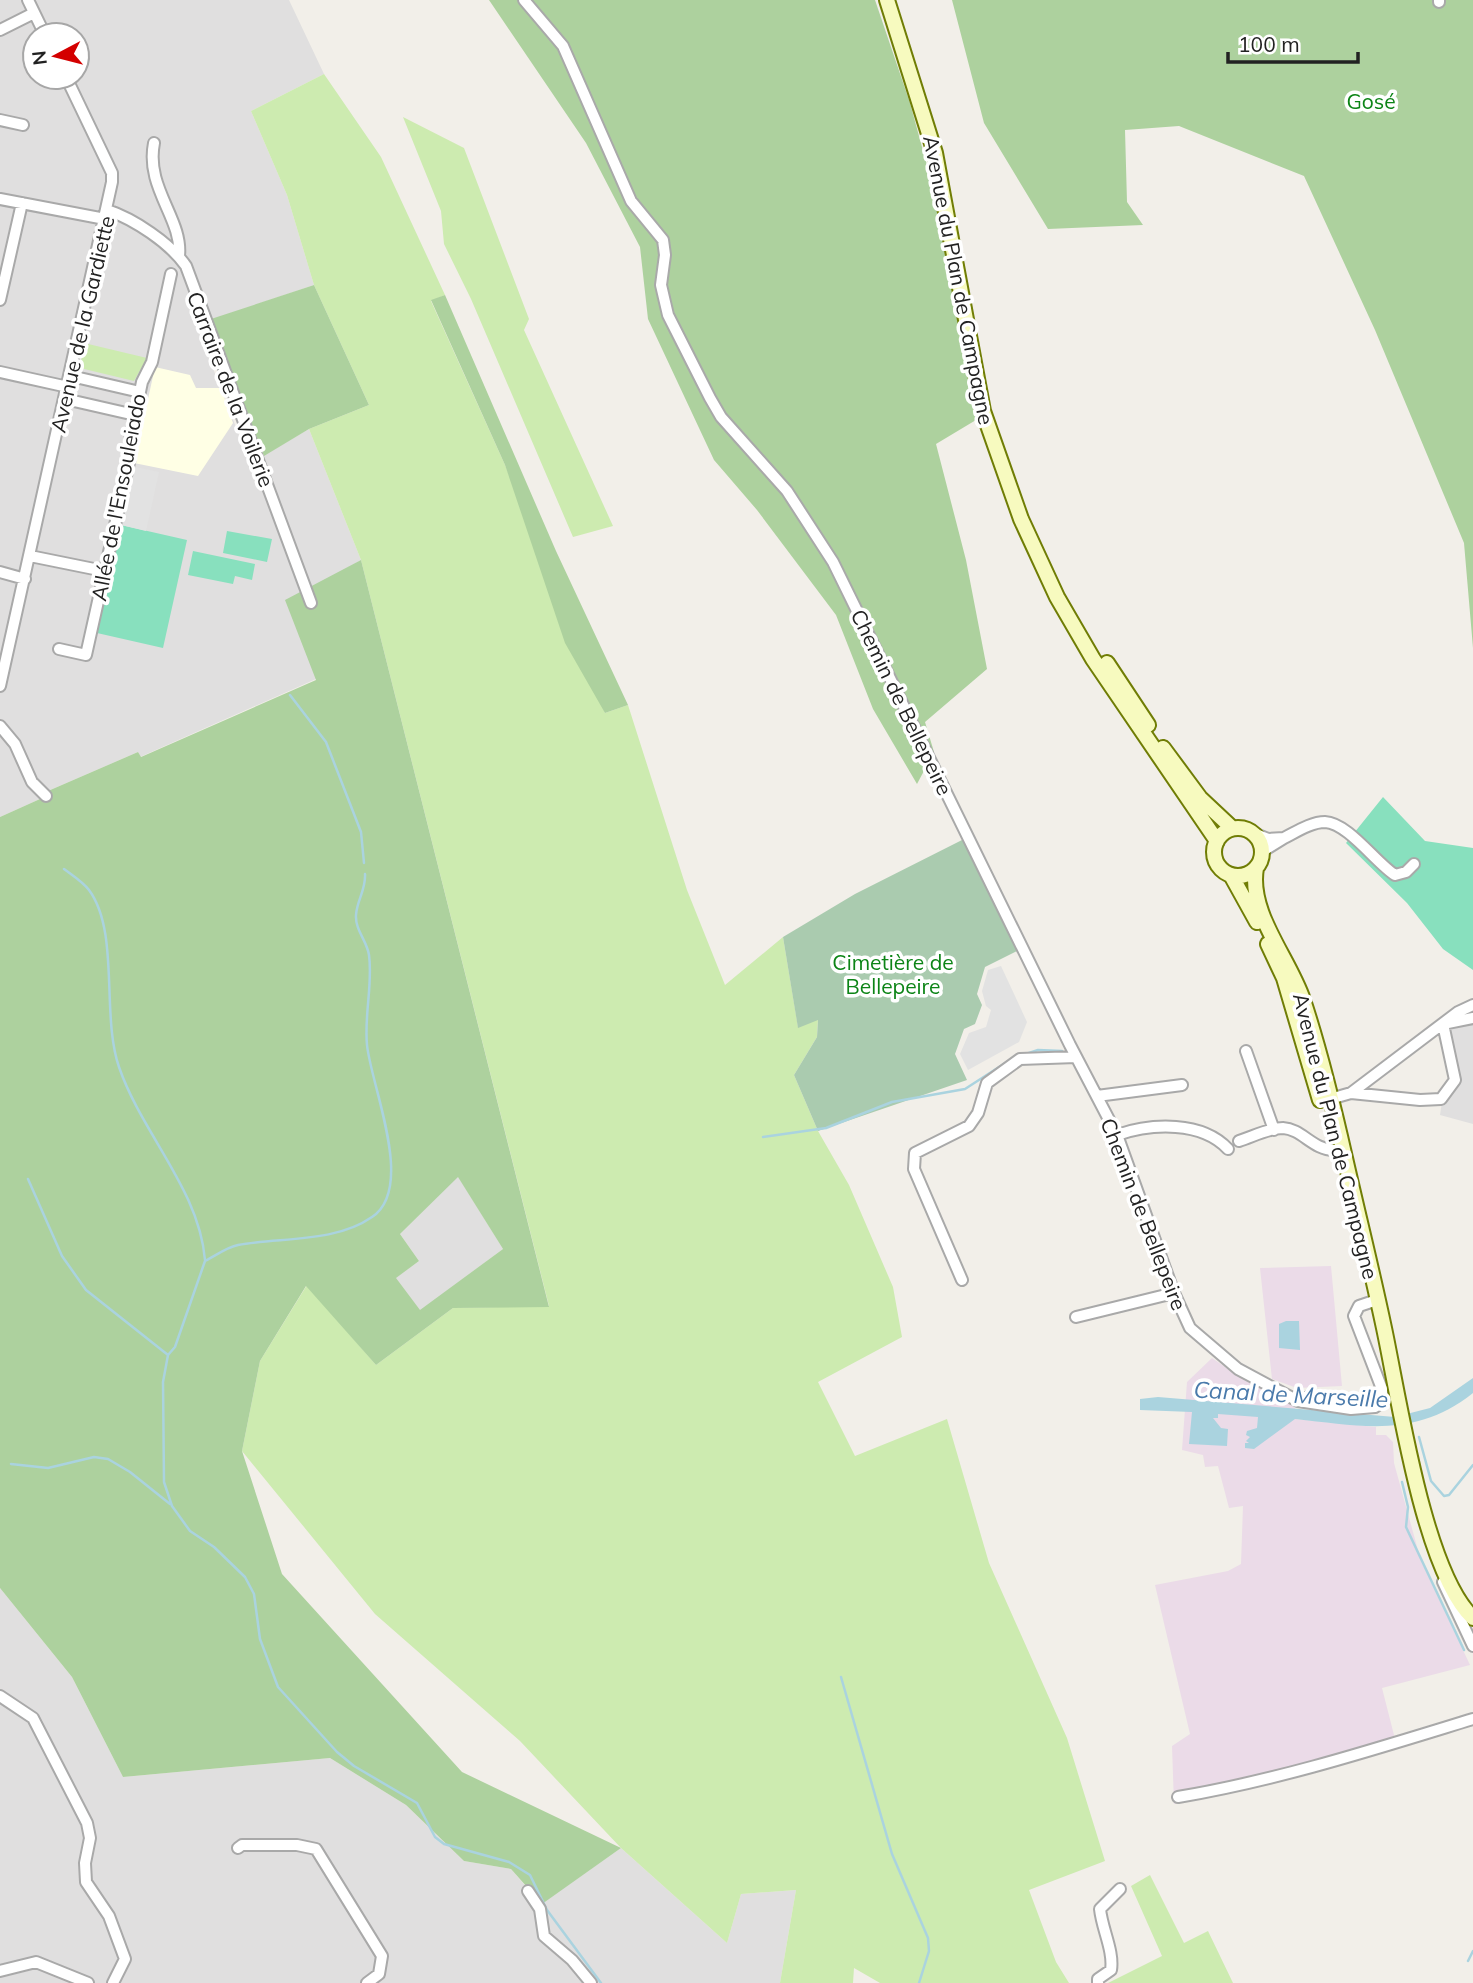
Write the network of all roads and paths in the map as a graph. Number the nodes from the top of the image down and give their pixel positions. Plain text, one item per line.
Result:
1 (28, 0) edge
2 (524, 0) edge
3 (887, 0) edge
4 (895, 0) edge
5 (34, 13) junction
6 (38, 21) edge
7 (0, 30) edge
8 (73, 91) edge
9 (0, 120) edge
10 (23, 125) dead end
11 (154, 143) dead end
12 (0, 199) edge
13 (22, 203) junction
14 (106, 215) junction
15 (179, 256) junction
16 (171, 274) dead end
17 (1, 294) edge
18 (0, 372) edge
19 (70, 381) junction
20 (140, 392) junction
21 (65, 399) junction
22 (135, 415) junction
23 (30, 556) junction
24 (104, 571) junction
25 (0, 572) edge
26 (25, 579) junction
27 (312, 603) dead end
28 (59, 649) dead end
29 (0, 686) edge
30 (0, 726) edge
31 (46, 796) dead end
32 (1232, 828) junction
33 (1253, 832) junction
34 (1284, 838) junction
35 (1217, 841) junction
36 (1262, 851) junction
37 (1414, 864) dead end
38 (1256, 868) junction
39 (1231, 875) junction
40 (1473, 1005) edge
41 (1473, 1018) edge
42 (1443, 1024) junction
43 (1246, 1051) dead end
44 (1076, 1057) junction
45 (1182, 1084) dead end
46 (1351, 1093) junction
47 (1097, 1096) junction
48 (1330, 1099) junction
49 (1274, 1129) junction
50 (1118, 1135) junction
51 (1239, 1141) dead end
52 (1228, 1150) dead end
53 (1334, 1150) junction
54 (962, 1280) dead end
55 (1174, 1293) junction
56 (1373, 1301) junction
57 (1076, 1317) dead end
58 (1438, 1559) junction
59 (1473, 1618) edge
60 (1473, 1646) edge
61 (0, 1696) edge
62 (1473, 1719) edge
63 (1178, 1797) dead end
64 (238, 1848) dead end
65 (1120, 1889) dead end
66 (528, 1891) dead end
67 (0, 1971) edge
68 (88, 1983) edge
69 (117, 1983) edge
70 (368, 1983) edge
71 (591, 1983) edge
72 (1098, 1983) edge

1 - 5 street
2 - 44 street, Chemin de Bellepeire
3 - 35 main road, Avenue du Plan de Campagne
4 - 32 main road, Avenue du Plan de Campagne
5 - 6 street
5 - 7 street
8 - 14 street, Avenue de la Gardiette
9 - 10 street
11 - 15 street
12 - 13 street, Carraire de la Voilerie
13 - 14 street, Carraire de la Voilerie
13 - 17 street
14 - 15 street, Carraire de la Voilerie
14 - 19 street, Avenue de la Gardiette
15 - 27 street, Carraire de la Voilerie
16 - 20 street, Allée de l'Ensouleiado
18 - 19 street
19 - 20 street
19 - 21 street, Avenue de la Gardiette
20 - 22 street, Allée de l'Ensouleiado
21 - 22 street
21 - 23 street, Avenue de la Gardiette
22 - 24 street, Allée de l'Ensouleiado
23 - 24 street
23 - 26 street, Avenue de la Gardiette
24 - 28 street, Allée de l'Ensouleiado
25 - 26 street
26 - 29 street, Avenue de la Gardiette
30 - 31 street
32 - 33 main road
32 - 35 main road
33 - 34 street
33 - 36 main road
34 - 36 street
34 - 37 street
35 - 39 main road
36 - 38 main road
38 - 39 main road
38 - 48 main road, Avenue du Plan de Campagne
39 - 53 main road, Avenue du Plan de Campagne
40 - 42 street
41 - 42 street
42 - 46 street
42 - 46 street
43 - 49 street
44 - 47 street, Chemin de Bellepeire
44 - 54 street
45 - 47 street
46 - 48 street
47 - 50 street, Chemin de Bellepeire
48 - 56 main road, Avenue du Plan de Campagne
49 - 51 street
49 - 53 street
50 - 52 street
50 - 55 street, Chemin de Bellepeire
53 - 56 main road, Avenue du Plan de Campagne
55 - 56 street, Chemin de Bellepeire
55 - 57 street
56 - 58 main road, Avenue du Plan de Campagne
58 - 59 main road, Avenue du Plan de Campagne
58 - 60 street
61 - 69 street
62 - 63 street
64 - 70 street
65 - 72 street
66 - 71 street
67 - 68 street

